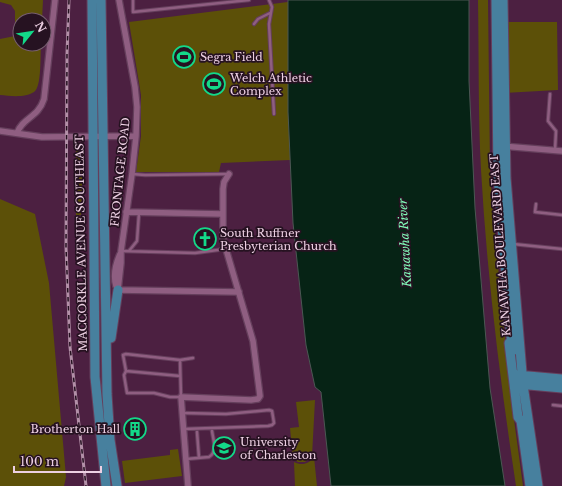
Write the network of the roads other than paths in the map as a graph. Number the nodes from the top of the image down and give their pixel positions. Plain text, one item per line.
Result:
1 (55, 0) edge
2 (92, 0) edge
3 (101, 0) edge
4 (119, 0) edge
5 (133, 0) edge
6 (249, 0) edge
7 (269, 0) edge
8 (496, 0) edge
9 (503, 0) edge
10 (271, 13) junction
11 (254, 24) dead end
12 (550, 94) dead end
13 (274, 114) dead end
14 (0, 131) edge
15 (17, 133) junction
16 (104, 136) junction
17 (136, 136) junction
18 (92, 137) junction
19 (501, 146) junction
20 (554, 150) junction
21 (562, 151) edge
22 (132, 174) junction
23 (229, 174) joint
24 (536, 204) dead end
25 (126, 212) junction
26 (139, 213) junction
27 (223, 214) junction
28 (562, 214) edge
29 (511, 244) junction
30 (225, 249) junction
31 (562, 249) edge
32 (121, 251) junction
33 (129, 252) junction
34 (118, 290) junction
35 (239, 292) junction
36 (511, 338) junction
37 (193, 358) dead end
38 (180, 360) junction
39 (106, 365) junction
40 (126, 371) junction
41 (180, 376) junction
42 (562, 379) edge
43 (520, 380) junction
44 (562, 388) edge
45 (181, 397) junction
46 (553, 405) dead end
47 (562, 406) edge
48 (182, 413) junction
49 (520, 421) junction
50 (183, 429) junction
51 (212, 431) dead end
52 (197, 432) dead end
53 (199, 458) junction
54 (186, 459) junction
55 (106, 486) edge
56 (117, 486) edge
57 (188, 486) edge
58 (530, 486) edge
59 (538, 486) edge

1 - 15 street
2 - 18 main road, MACCORKLE AVENUE SOUTHEAST
3 - 16 main road
4 - 17 street, FRONTAGE ROAD
5 - 6 lane
7 - 10 lane
8 - 19 main road, KANAWHA BOULEVARD EAST
9 - 19 main road, KANAWHA BOULEVARD EAST
10 - 11 lane
10 - 13 lane
12 - 20 lane
14 - 15 street
15 - 18 street
16 - 17 street
16 - 18 street
16 - 39 main road
17 - 22 street, FRONTAGE ROAD
18 - 55 main road, MACCORKLE AVENUE SOUTHEAST
19 - 20 street
19 - 29 main road, KANAWHA BOULEVARD EAST
19 - 36 main road, KANAWHA BOULEVARD EAST
20 - 21 street
22 - 23 lane
22 - 25 street, FRONTAGE ROAD
23 - 27 street
24 - 28 lane
25 - 26 street
25 - 32 street, FRONTAGE ROAD
26 - 27 street
26 - 33 lane
27 - 30 street
29 - 31 lane
29 - 43 main road, KANAWHA BOULEVARD EAST
30 - 33 lane
30 - 35 street
32 - 33 lane
32 - 34 street, FRONTAGE ROAD
34 - 35 street
34 - 39 main road
35 - 45 street
36 - 43 main road, KANAWHA BOULEVARD EAST
36 - 49 main road, KANAWHA BOULEVARD EAST
37 - 38 lane
38 - 40 lane
38 - 41 lane
39 - 56 main road
40 - 41 lane
40 - 45 lane
41 - 45 lane
42 - 43 main road
43 - 44 main road
43 - 49 main road, KANAWHA BOULEVARD EAST
43 - 59 main road, KANAWHA BOULEVARD EAST
45 - 48 street
46 - 47 lane
48 - 50 street
48 - 50 lane
49 - 58 main road, KANAWHA BOULEVARD EAST
50 - 54 street
51 - 53 lane
52 - 53 lane
53 - 54 lane
54 - 57 street

